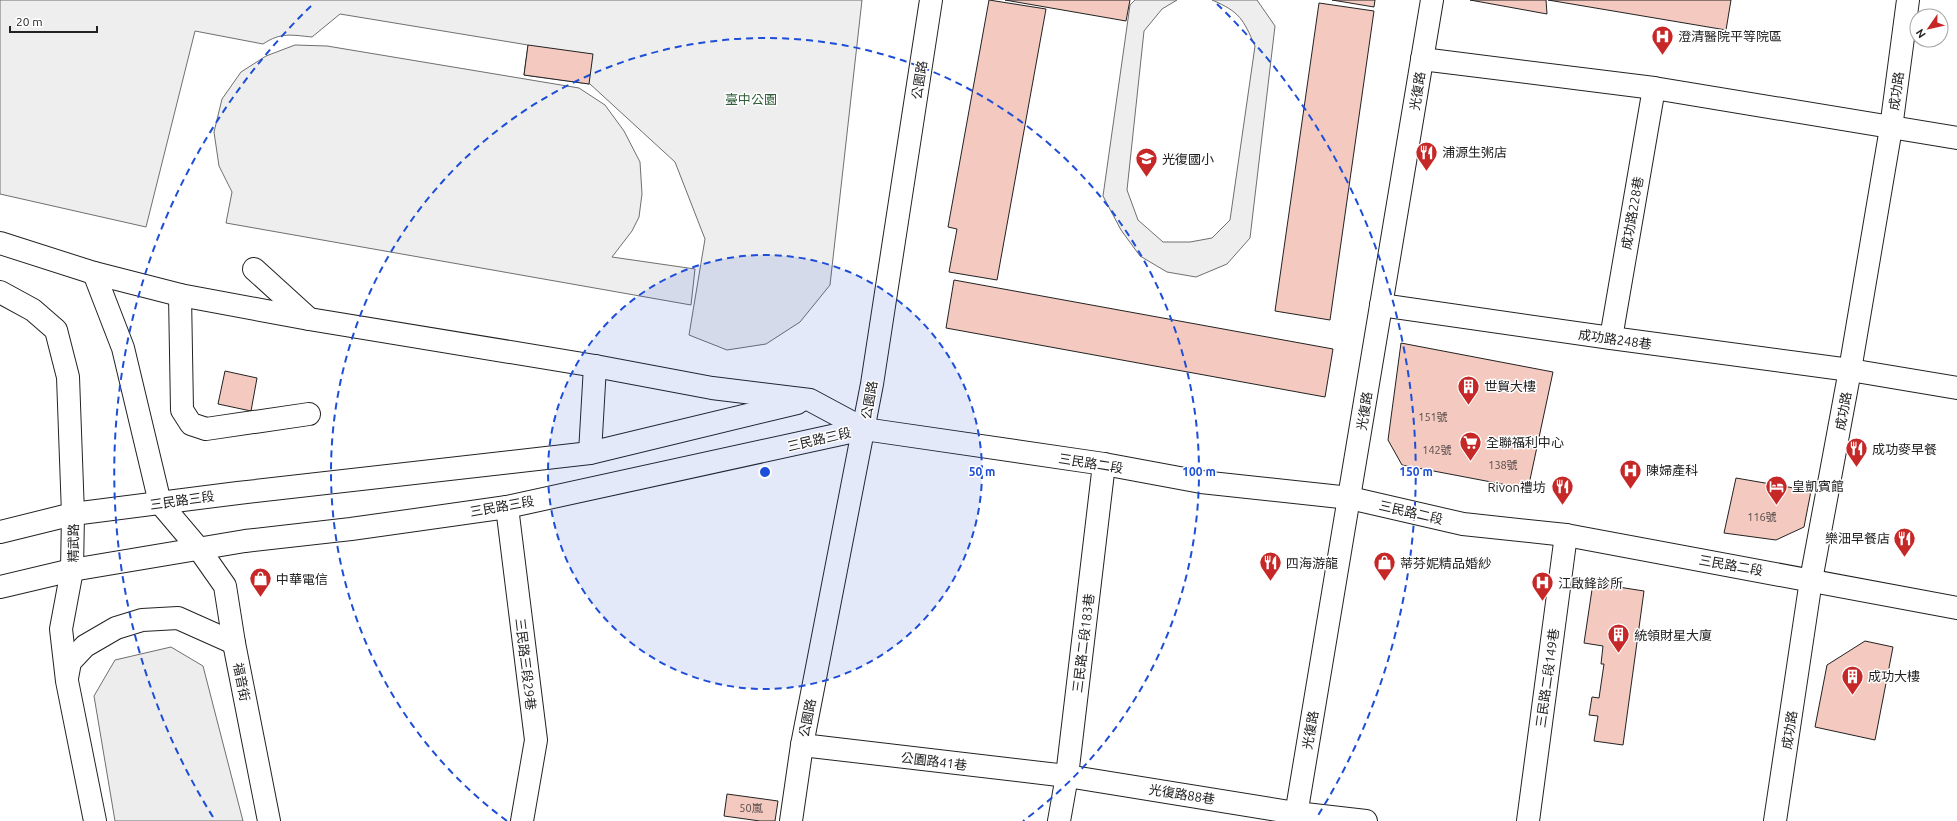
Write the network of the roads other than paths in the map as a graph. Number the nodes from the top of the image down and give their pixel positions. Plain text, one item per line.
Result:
1 (931, 0) edge
2 (1432, 0) edge
3 (1908, 0) edge
4 (1422, 59) junction
5 (1654, 88) junction
6 (1891, 128) junction
7 (1957, 138) edge
8 (0, 243) edge
9 (254, 269) dead end
10 (94, 273) junction
11 (0, 292) edge
12 (180, 295) junction
13 (1381, 305) junction
14 (309, 319) junction
15 (1611, 338) junction
16 (595, 366) junction
17 (1850, 370) junction
18 (1957, 388) edge
19 (810, 400) junction
20 (309, 414) dead end
21 (864, 429) junction
22 (590, 453) junction
23 (1104, 464) junction
24 (1350, 498) junction
25 (160, 504) junction
26 (507, 506) junction
27 (73, 514) junction
28 (0, 532) edge
29 (1566, 536) junction
30 (199, 550) junction
31 (72, 570) junction
32 (1811, 580) junction
33 (0, 587) edge
34 (1957, 608) edge
35 (234, 644) junction
36 (67, 681) junction
37 (802, 746) junction
38 (1067, 776) junction
39 (1296, 817) edge
40 (96, 821) edge
41 (269, 821) edge
42 (522, 821) edge
43 (791, 821) edge
44 (1059, 821) edge
45 (1366, 821) edge
46 (1528, 821) edge
47 (1775, 821) edge

1 - 21 main road, 公園路
2 - 4 main road, 光復路
3 - 6 main road, 成功路
4 - 5 main road
4 - 13 main road, 光復路
5 - 6 main road
5 - 15 main road, 成功路228巷
6 - 7 main road
6 - 17 main road, 成功路
8 - 10 main road
9 - 14 main road
10 - 12 main road
10 - 25 main road
11 - 27 main road, 精武路
12 - 14 main road
12 - 20 main road
13 - 15 main road, 成功路248巷
13 - 24 main road, 光復路
14 - 16 main road
15 - 17 main road, 成功路248巷
16 - 19 main road
16 - 22 main road
17 - 18 main road, 成功路248巷
17 - 32 main road, 成功路
19 - 21 main road, 三民路三段
19 - 22 main road, 三民路三段
21 - 23 main road, 三民路二段
21 - 26 main road, 三民路三段
21 - 37 main road, 公園路
22 - 25 main road, 三民路三段
23 - 24 main road, 三民路二段
23 - 38 main road, 三民路二段183巷
24 - 29 main road, 三民路二段
24 - 39 main road, 光復路
25 - 27 main road, 三民路三段
25 - 30 main road
26 - 30 main road, 三民路三段
26 - 42 main road, 三民路三段29巷
27 - 28 main road, 三民路三段
27 - 31 main road, 精武路
29 - 32 main road, 三民路二段
29 - 46 main road, 三民路二段149巷
30 - 31 main road, 三民路三段
30 - 35 main road, 福音街
31 - 33 main road, 三民路三段
31 - 36 main road, 精武路
32 - 34 main road, 三民路二段
32 - 47 main road, 成功路
35 - 36 main road
35 - 41 main road, 福音街
36 - 40 main road, 精武路
37 - 38 main road, 公園路41巷
37 - 43 main road, 公園路
38 - 39 main road, 光復路88巷
38 - 44 main road, 三民路二段183巷
39 - 45 main road, 光復路88巷

